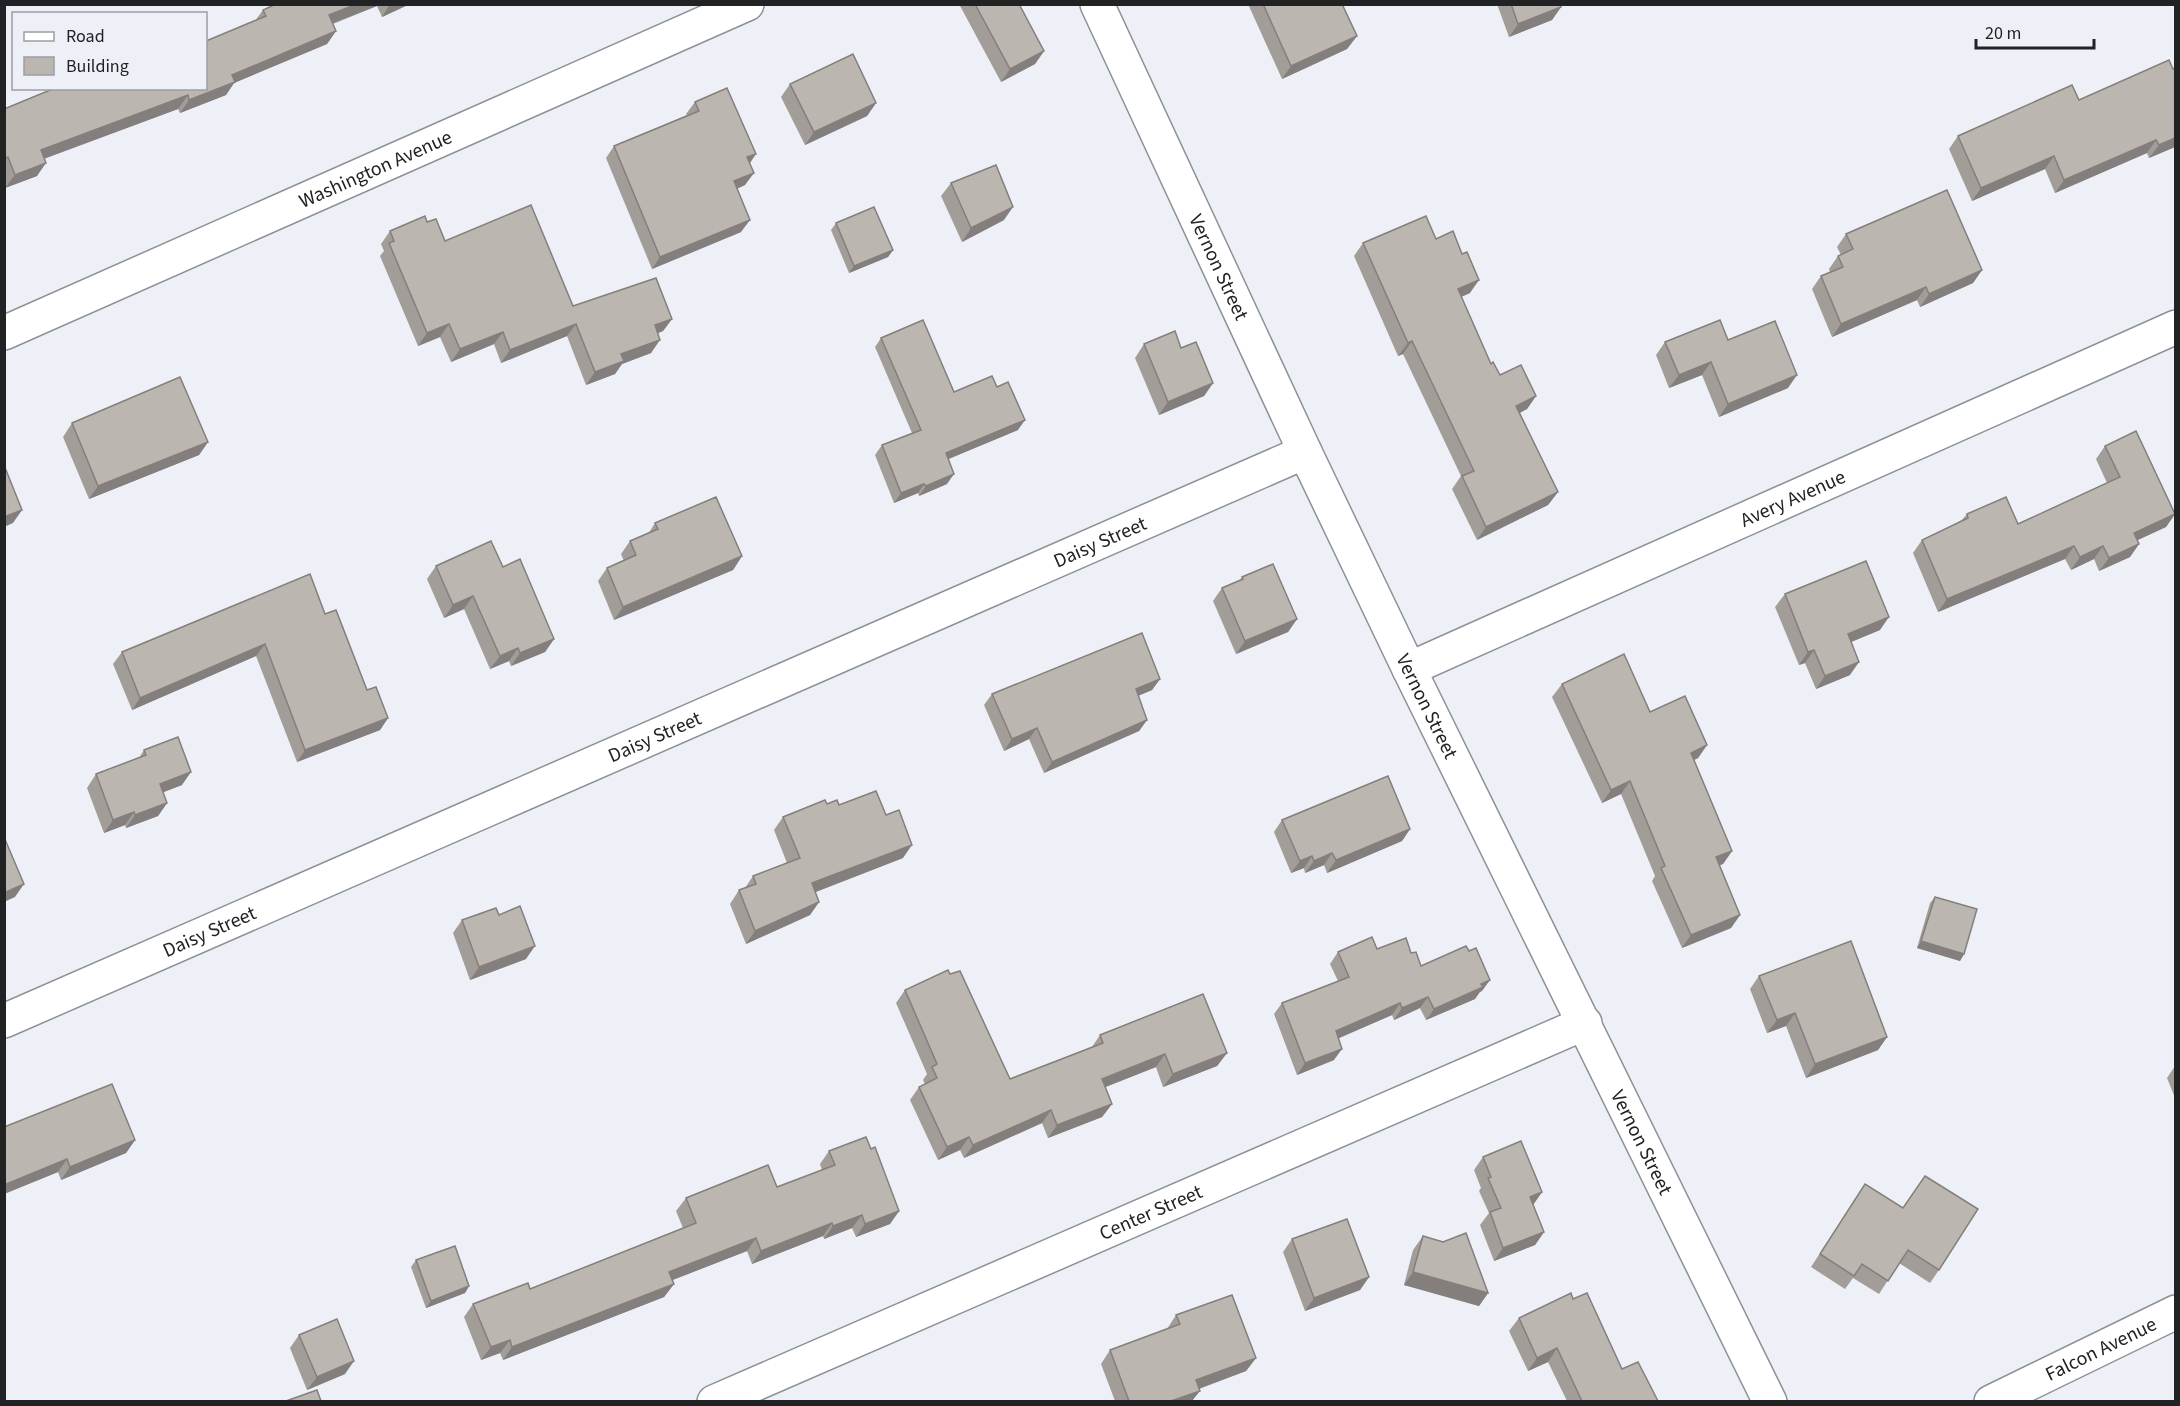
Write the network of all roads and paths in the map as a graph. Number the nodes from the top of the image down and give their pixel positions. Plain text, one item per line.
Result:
1 (747, 4) edge
2 (1097, 4) edge
3 (2175, 327) edge
4 (4, 333) edge
5 (1305, 452) junction
6 (1409, 669) junction
7 (4, 1021) edge
8 (1585, 1023) junction
9 (2175, 1312) edge
10 (714, 1401) edge
11 (1770, 1401) edge
12 (1991, 1401) edge

1 - 4 street, Washington Avenue
2 - 5 street, Vernon Street
3 - 6 street, Avery Avenue
5 - 6 street, Vernon Street
5 - 7 street, Daisy Street
6 - 8 street, Vernon Street
8 - 10 street, Center Street
8 - 11 street, Vernon Street
9 - 12 street, Falcon Avenue

